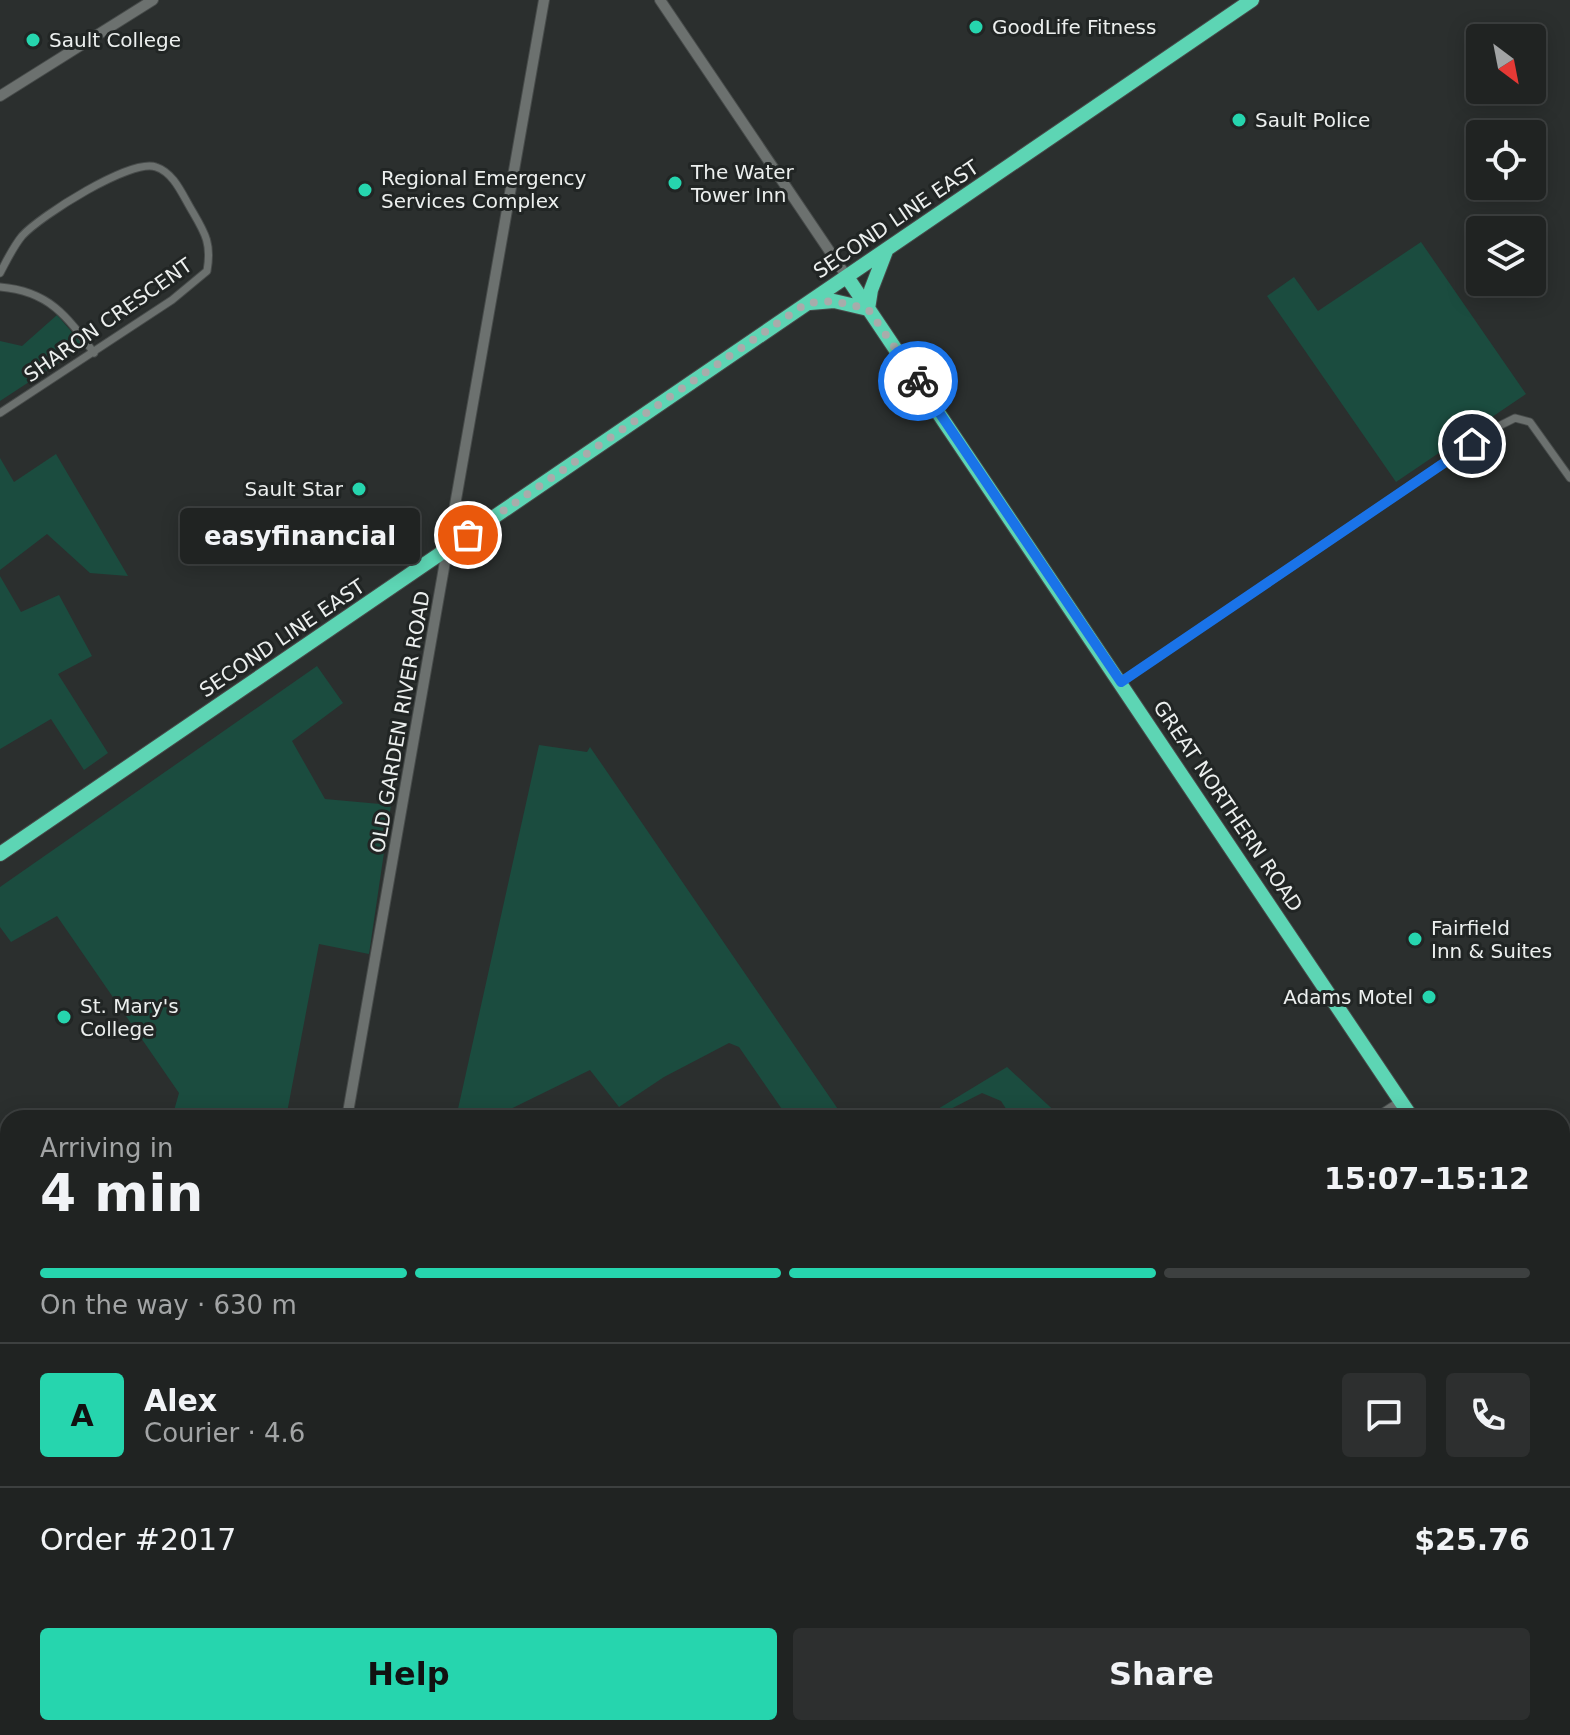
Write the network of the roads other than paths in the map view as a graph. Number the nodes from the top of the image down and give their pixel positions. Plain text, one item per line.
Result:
1 (153, 0) edge
2 (544, 0) edge
3 (660, 0) edge
4 (1252, 0) edge
5 (0, 96) edge
6 (886, 250) junction
7 (0, 273) edge
8 (847, 277) junction
9 (0, 287) edge
10 (807, 303) junction
11 (868, 309) junction
12 (94, 353) junction
13 (0, 413) edge
14 (1570, 478) edge
15 (449, 547) junction
16 (1121, 682) junction
17 (2, 853) edge
18 (1400, 1101) junction
19 (348, 1110) edge
20 (1386, 1110) edge
21 (1406, 1110) edge

1 - 5 main road
2 - 15 main road, OLD GARDEN RIVER ROAD
3 - 8 main road, GREAT NORTHERN ROAD
4 - 6 highway, SECOND LINE EAST
6 - 8 highway, SECOND LINE EAST
6 - 11 highway
7 - 12 street, SHARON CRESCENT
8 - 10 highway, SECOND LINE EAST
8 - 11 highway, GREAT NORTHERN ROAD
9 - 12 street
10 - 11 highway
10 - 15 highway, SECOND LINE EAST
11 - 16 highway, GREAT NORTHERN ROAD
12 - 13 street, SHARON CRESCENT
14 - 16 street
15 - 17 highway, SECOND LINE EAST
15 - 19 main road, OLD GARDEN RIVER ROAD
16 - 18 highway, GREAT NORTHERN ROAD
18 - 20 street
18 - 21 highway, GREAT NORTHERN ROAD

